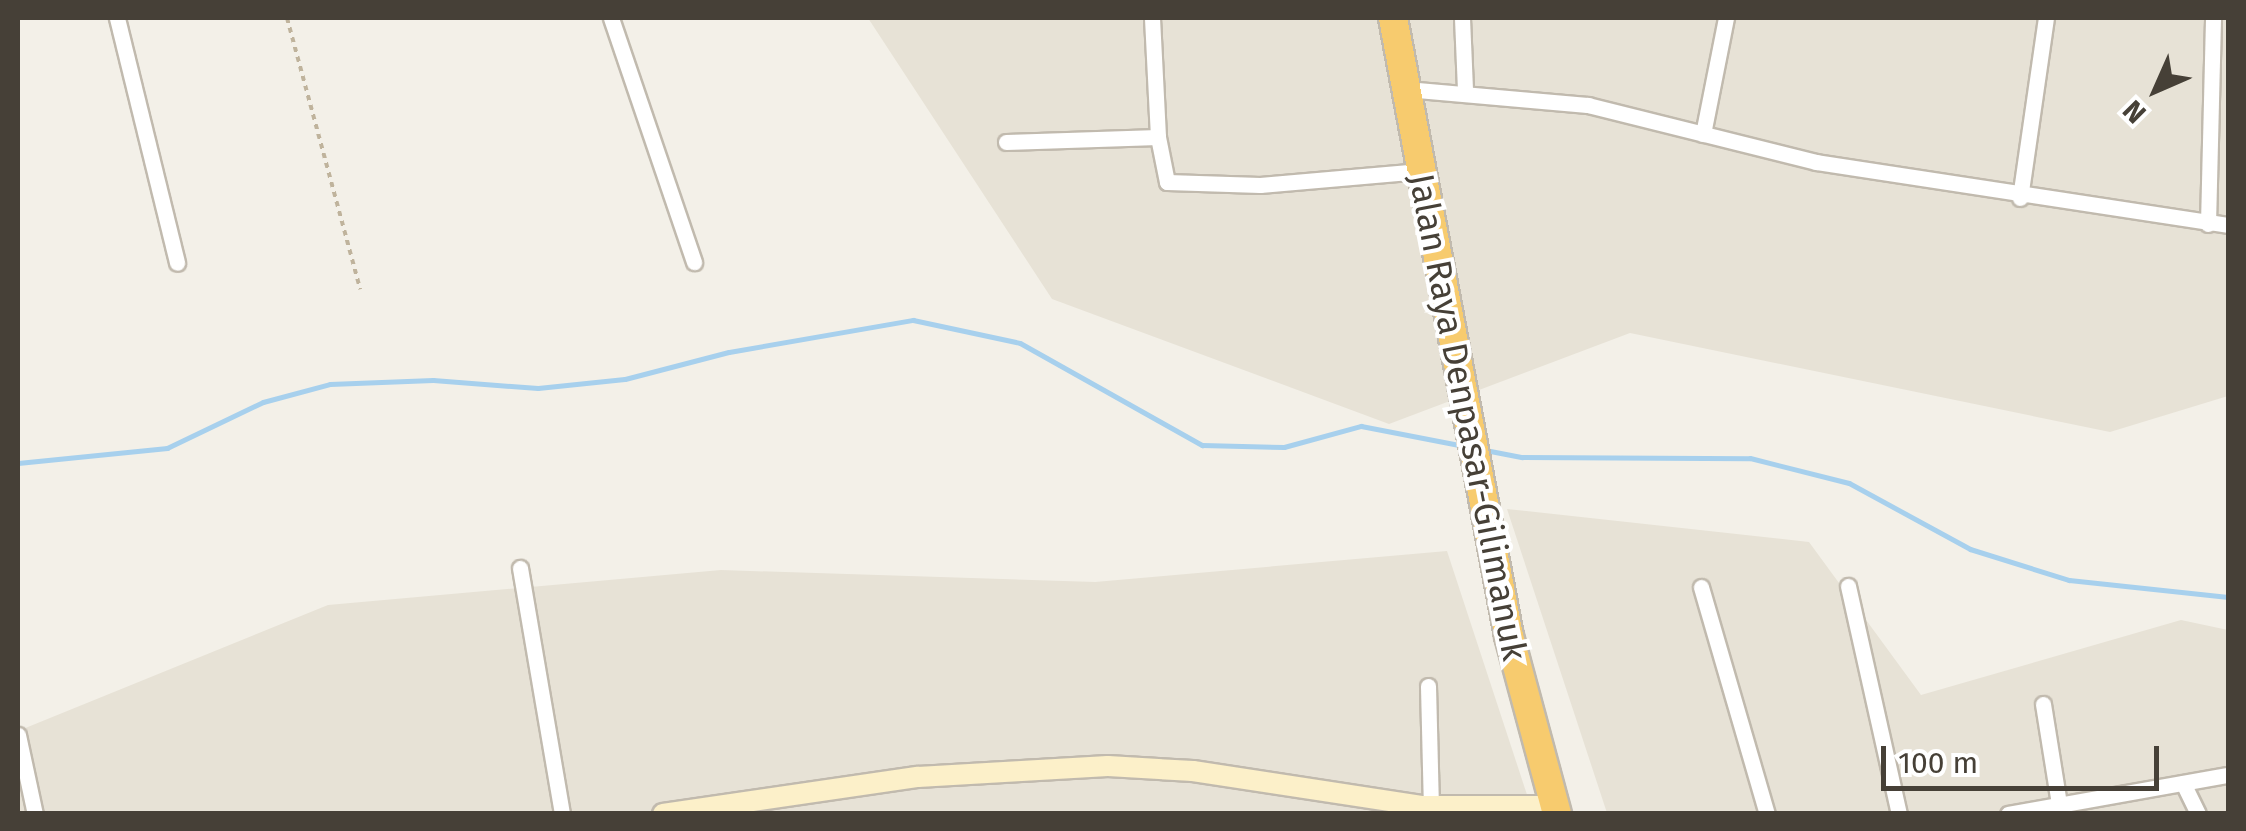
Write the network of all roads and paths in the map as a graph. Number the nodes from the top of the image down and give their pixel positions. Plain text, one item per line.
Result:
1 (118, 18) edge
2 (287, 18) edge
3 (611, 18) edge
4 (1152, 18) edge
5 (1392, 18) edge
6 (1462, 18) edge
7 (1726, 18) edge
8 (2046, 18) edge
9 (2213, 18) edge
10 (1405, 89) junction
11 (1464, 90) junction
12 (1703, 134) junction
13 (1158, 137) junction
14 (1006, 142) dead end
15 (1420, 170) junction
16 (2020, 198) junction
17 (2208, 224) junction
18 (2228, 225) edge
19 (694, 262) dead end
20 (177, 264) dead end
21 (360, 289) dead end
22 (520, 568) dead end
23 (1848, 586) dead end
24 (1702, 587) dead end
25 (1428, 686) dead end
26 (2042, 704) dead end
27 (18, 736) edge
28 (2228, 776) edge
29 (2183, 783) junction
30 (2100, 797) junction
31 (2059, 804) junction
32 (1431, 806) junction
33 (1556, 810) edge
34 (695, 811) edge
35 (35, 814) edge
36 (562, 814) edge
37 (664, 814) edge
38 (1767, 814) edge
39 (1899, 814) edge
40 (2008, 814) edge
41 (2106, 814) edge
42 (2198, 814) edge

1 - 20 street
2 - 21 path
3 - 19 street
4 - 13 street
5 - 10 highway, Jalan Raya Denpasar-Gilimanuk
6 - 11 street
7 - 12 street
8 - 16 street
9 - 17 street
10 - 11 street
10 - 15 highway, Jalan Raya Denpasar-Gilimanuk
11 - 12 street
12 - 16 street
13 - 14 street
13 - 15 street
15 - 33 highway, Jalan Raya Denpasar-Gilimanuk
16 - 17 street
17 - 18 street
22 - 36 street
23 - 39 street
24 - 38 street
25 - 32 street
26 - 31 street
27 - 35 street
28 - 29 street
29 - 30 street
29 - 42 street
30 - 31 street
30 - 41 street
31 - 40 street
32 - 33 street
32 - 34 street
34 - 37 street

